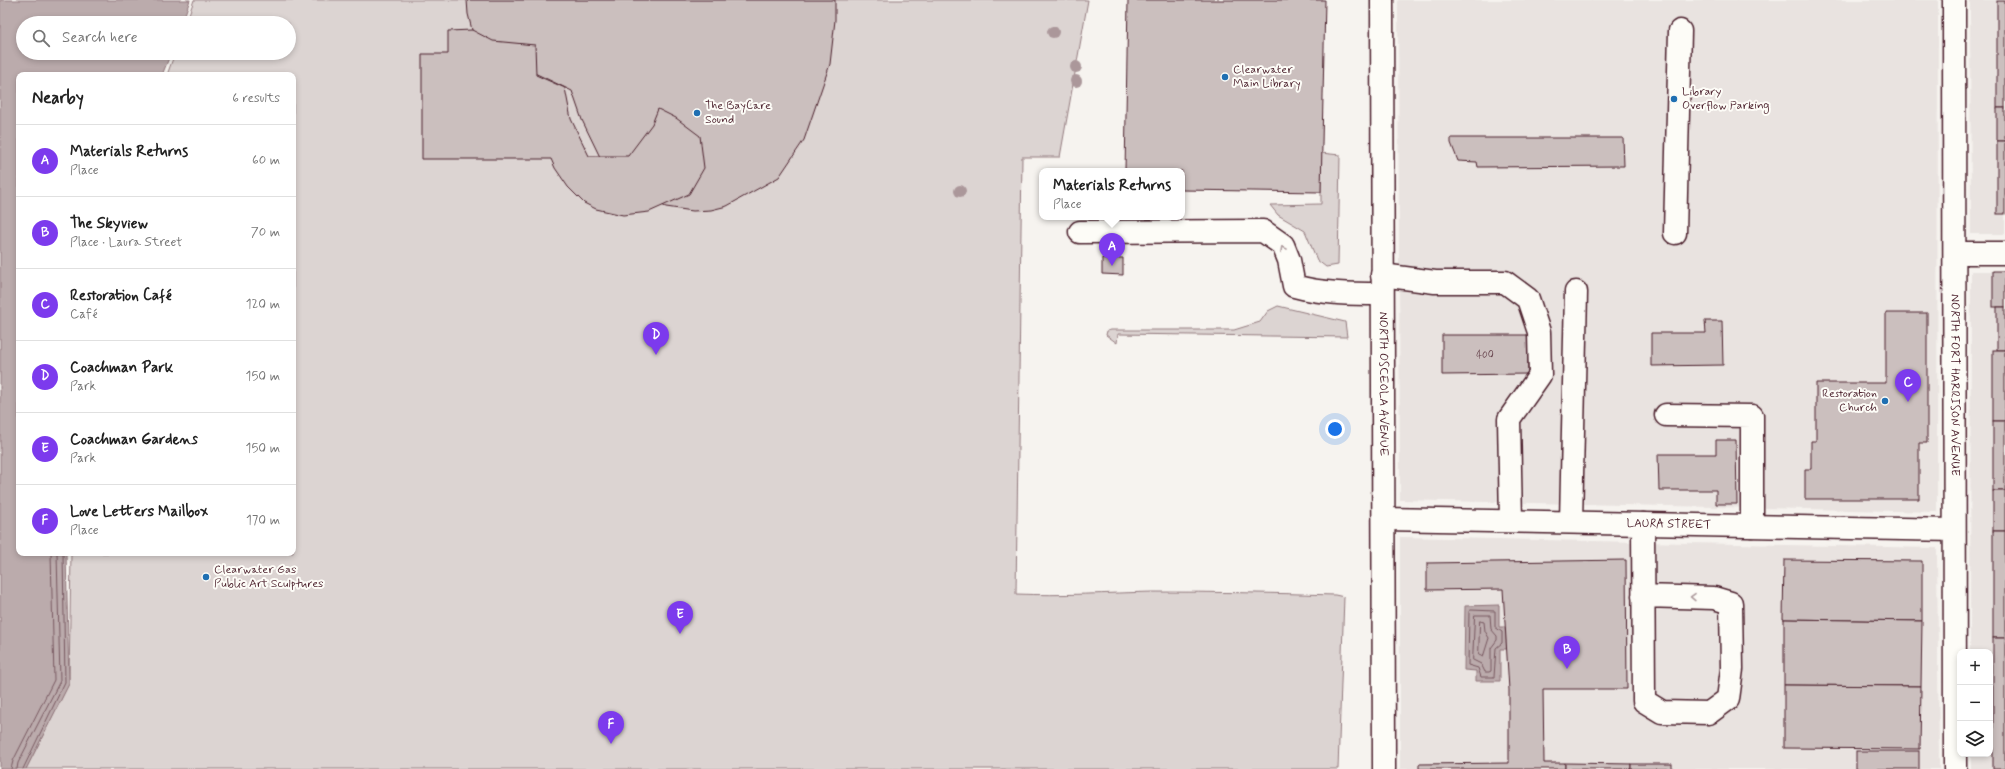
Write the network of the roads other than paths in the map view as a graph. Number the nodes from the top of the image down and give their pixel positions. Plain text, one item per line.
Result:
1 (1382, 0) edge
2 (1954, 0) edge
3 (1680, 31) dead end
4 (1080, 232) dead end
5 (1675, 233) dead end
6 (1955, 252) junction
7 (2005, 253) edge
8 (1382, 285) junction
9 (1576, 292) dead end
10 (1666, 415) dead end
11 (1384, 518) junction
12 (1511, 521) junction
13 (1571, 522) junction
14 (1643, 524) junction
15 (1752, 526) junction
16 (1954, 530) junction
17 (1644, 596) junction
18 (1384, 769) edge
19 (1955, 769) edge

1 - 8 street, NORTH OSCEOLA AVENUE
2 - 6 street, NORTH FORT HARRISON AVENUE
3 - 5 street
8 -> 4 street
6 - 7 street
6 - 16 street, NORTH FORT HARRISON AVENUE
8 - 11 street, NORTH OSCEOLA AVENUE
8 - 12 street
9 - 13 street
10 - 15 street
11 - 12 street, LAURA STREET
11 - 18 street, NORTH OSCEOLA AVENUE
12 - 13 street, LAURA STREET
13 - 14 street, LAURA STREET
14 - 15 street, LAURA STREET
14 - 17 street
15 - 16 street, LAURA STREET
16 - 19 street, NORTH FORT HARRISON AVENUE
17 -> 17 street

